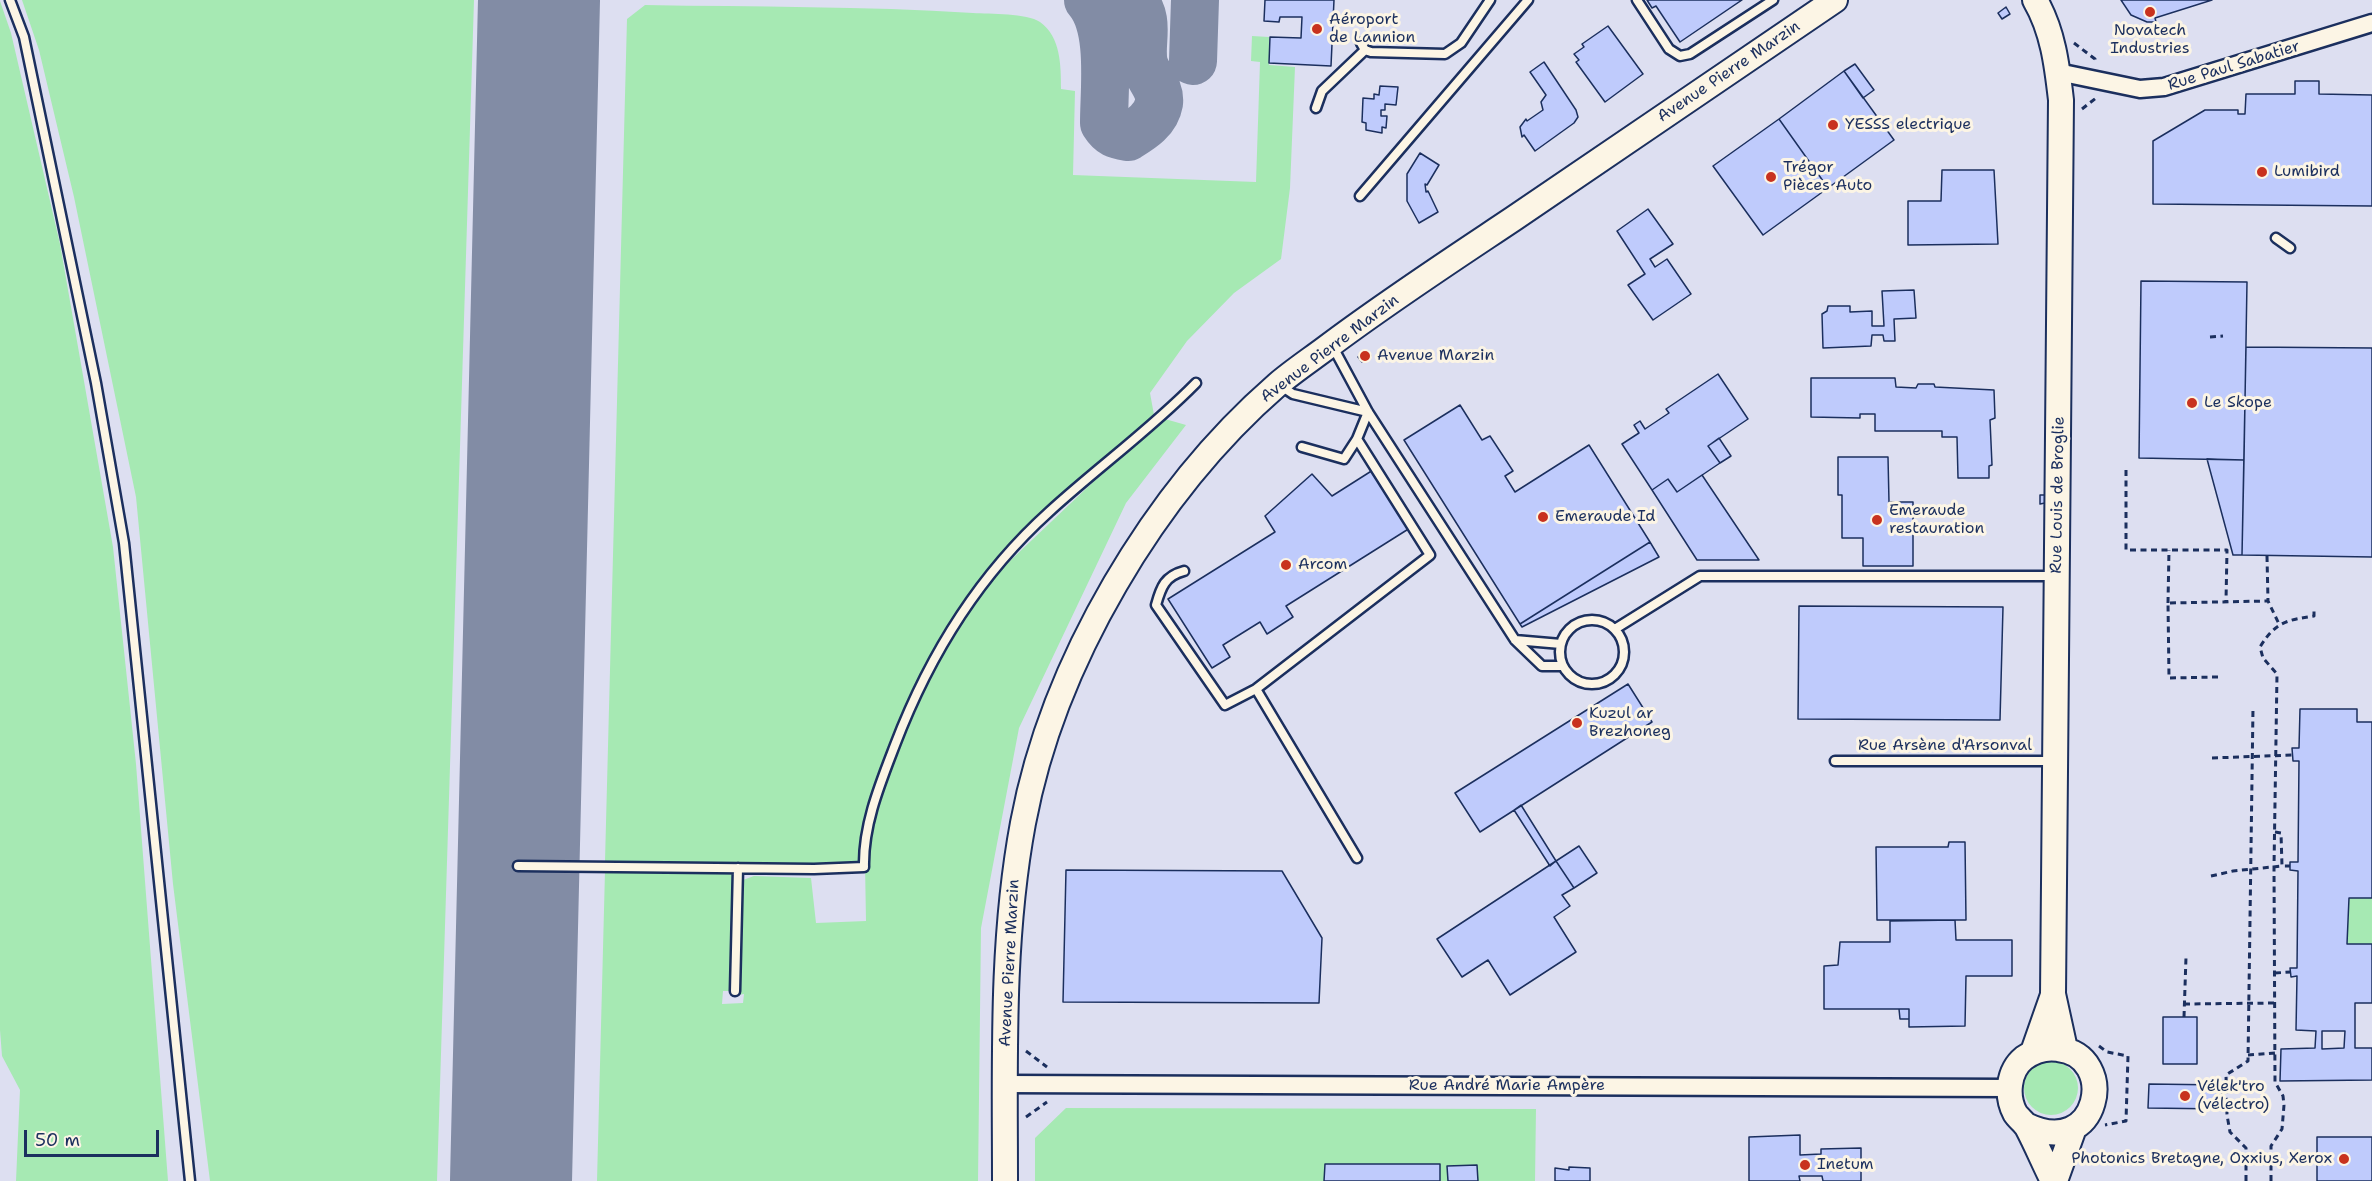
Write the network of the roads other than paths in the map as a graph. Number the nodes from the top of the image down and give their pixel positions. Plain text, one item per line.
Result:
1 (10, 0) edge
2 (1490, 0) edge
3 (1528, 0) edge
4 (1637, 0) edge
5 (1773, 0) edge
6 (1835, 0) edge
7 (2035, 0) edge
8 (2372, 23) edge
9 (2058, 72) junction
10 (1316, 108) dead end
11 (1360, 196) dead end
12 (2276, 238) dead end
13 (2290, 248) dead end
14 (1332, 344) junction
15 (1196, 383) dead end
16 (1278, 384) junction
17 (1368, 412) junction
18 (1357, 439) junction
19 (1302, 447) dead end
20 (1184, 571) dead end
21 (2057, 576) junction
22 (1615, 629) junction
23 (1515, 640) junction
24 (1561, 644) junction
25 (1563, 666) junction
26 (1256, 689) junction
27 (1835, 761) dead end
28 (2055, 761) junction
29 (1357, 858) dead end
30 (518, 866) dead end
31 (738, 868) junction
32 (735, 991) dead end
33 (2053, 994) junction
34 (2064, 1049) junction
35 (2033, 1052) junction
36 (1005, 1084) junction
37 (2009, 1088) junction
38 (2026, 1125) junction
39 (2074, 1128) junction
40 (190, 1181) edge
41 (1005, 1181) edge
42 (2054, 1181) edge

1 - 40 lane
2 - 10 lane
3 - 11 lane
4 - 5 lane
6 - 14 main road, Avenue Pierre Marzin
7 - 9 main road, Rue Louis de Broglie
8 - 9 street, Rue Paul Sabatier
9 - 21 main road, Rue Louis de Broglie
12 - 13 lane
14 - 16 main road, Avenue Pierre Marzin
14 - 17 lane
15 - 31 lane
16 - 17 lane
16 - 36 main road, Avenue Pierre Marzin
17 - 18 lane
17 - 23 lane
18 - 19 lane
18 - 26 lane
20 - 26 lane
21 - 22 lane
21 - 28 main road, Rue Louis de Broglie
22 - 24 lane
22 - 25 lane
23 - 24 lane
23 - 25 lane
24 - 25 lane
26 - 29 lane
27 - 28 lane, Rue Arsène d'Arsonval
28 - 33 main road, Rue Louis de Broglie
30 - 31 lane
31 - 32 lane
33 - 34 main road, Rue Louis de Broglie
33 - 35 main road, Rue Louis de Broglie
34 - 35 main road
34 - 39 main road
35 - 37 main road, Rue Louis de Broglie
36 - 37 street, Rue André Marie Ampère
36 - 41 main road, Avenue Pierre Marzin
37 - 38 main road
38 - 39 main road
38 - 42 main road
39 - 42 main road

